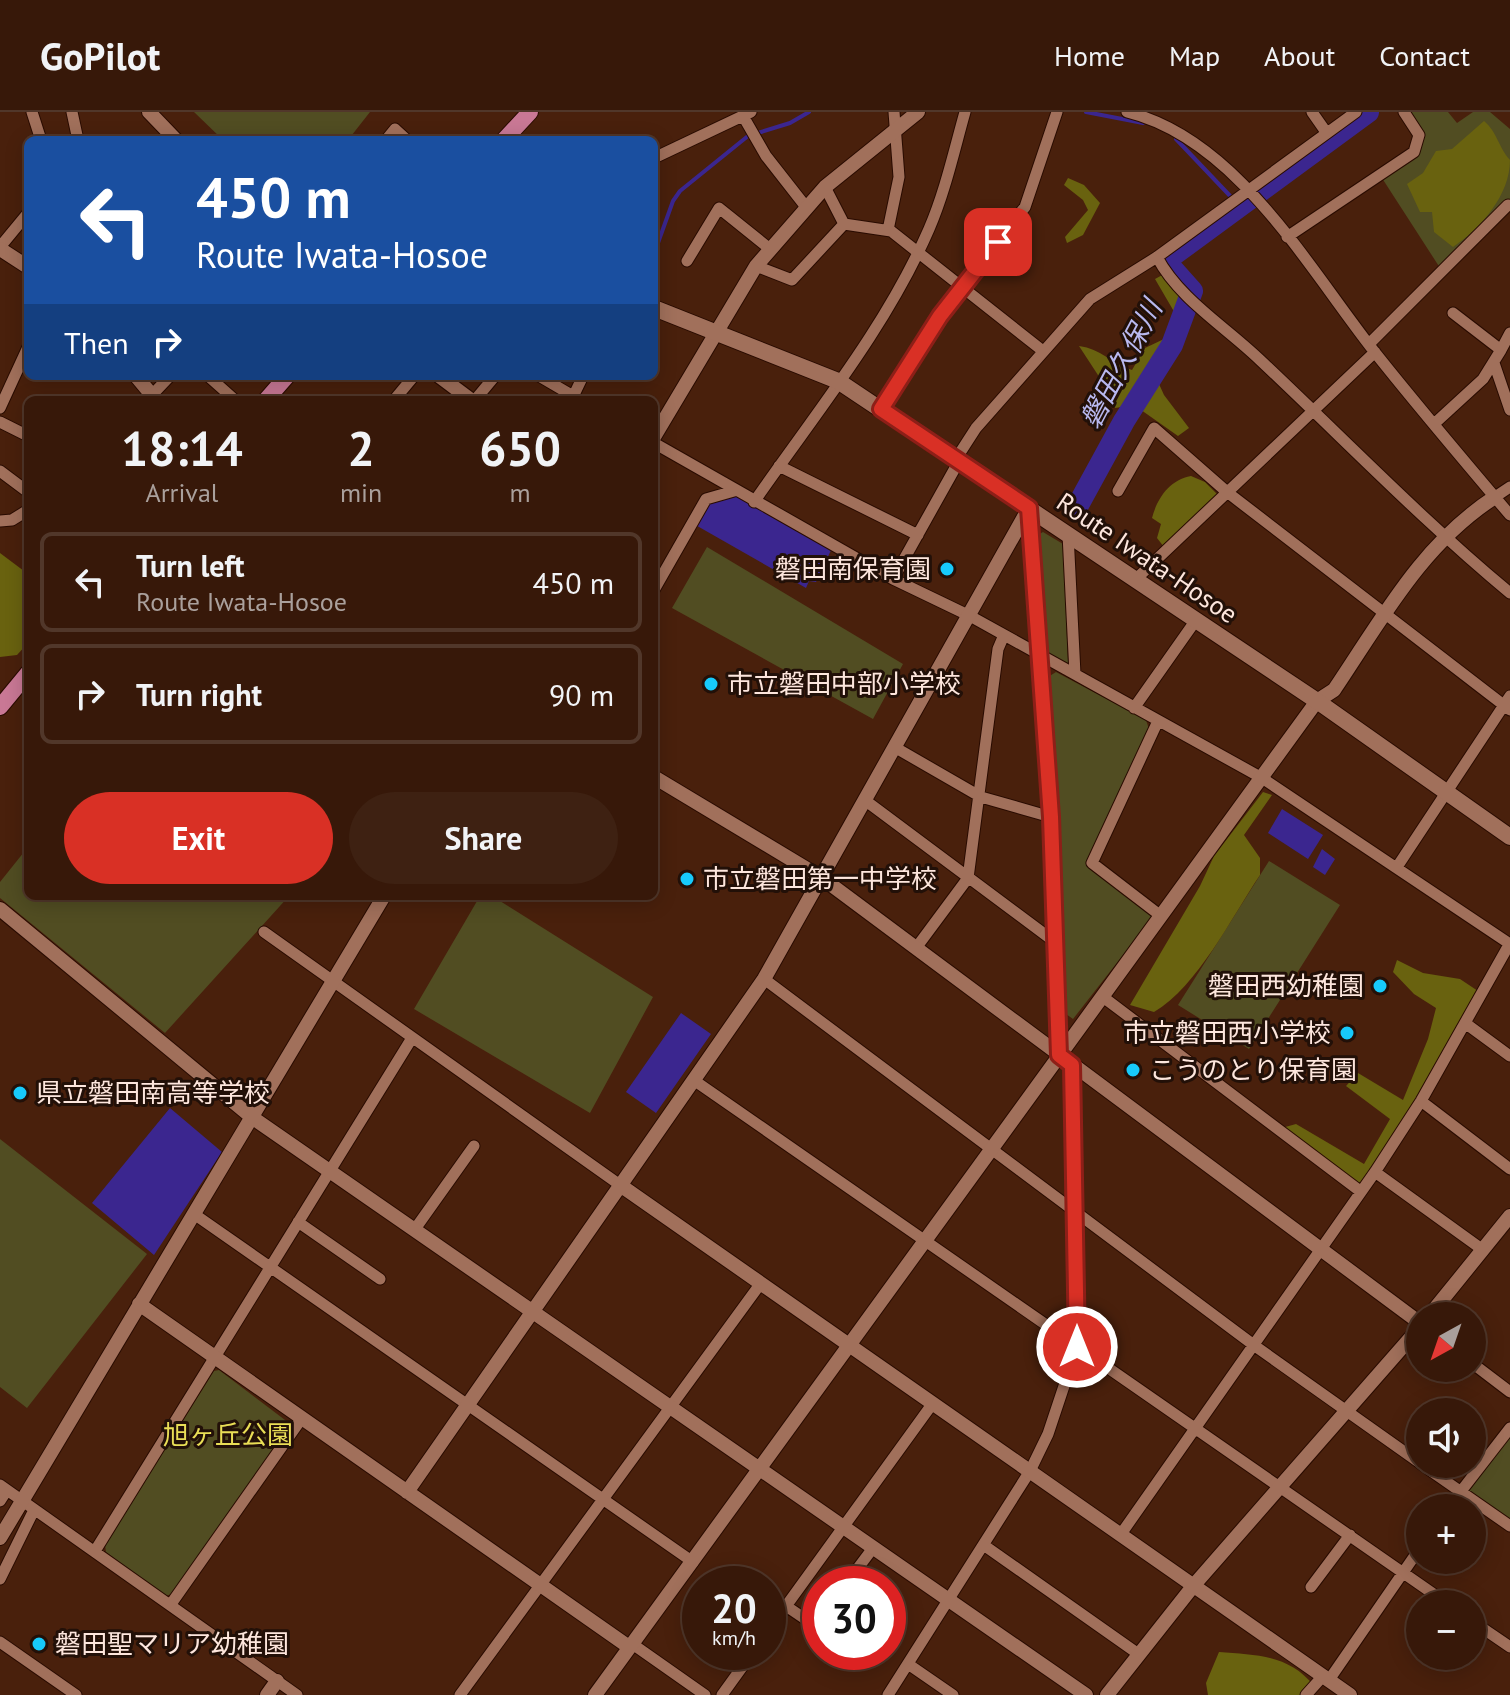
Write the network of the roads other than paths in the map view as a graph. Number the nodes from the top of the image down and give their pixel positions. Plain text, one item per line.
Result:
1 (32, 112) edge
2 (72, 112) edge
3 (149, 112) edge
4 (530, 112) edge
5 (894, 112) edge
6 (918, 112) edge
7 (965, 112) edge
8 (1057, 112) edge
9 (1127, 112) edge
10 (1312, 112) edge
11 (1356, 112) edge
12 (1404, 112) edge
13 (747, 114) edge
14 (896, 129) junction
15 (1326, 132) junction
16 (40, 136) edge
17 (77, 136) edge
18 (172, 136) edge
19 (508, 136) edge
20 (658, 156) edge
21 (825, 187) junction
22 (1248, 189) junction
23 (1508, 205) dead end
24 (806, 207) junction
25 (24, 218) edge
26 (844, 224) junction
27 (888, 230) junction
28 (1287, 237) junction
29 (0, 248) edge
30 (770, 249) junction
31 (918, 252) junction
32 (1157, 257) junction
33 (687, 261) dead end
34 (24, 264) edge
35 (756, 266) junction
36 (961, 286) junction
37 (658, 310) edge
38 (1453, 313) dead end
39 (716, 332) junction
40 (1510, 333) edge
41 (1372, 348) junction
42 (1501, 350) junction
43 (1043, 351) junction
44 (24, 356) edge
45 (1494, 363) junction
46 (139, 380) edge
47 (212, 380) edge
48 (284, 380) edge
49 (411, 380) edge
50 (445, 380) edge
51 (491, 380) edge
52 (545, 380) edge
53 (838, 381) junction
54 (1507, 393) edge
55 (152, 396) edge
56 (230, 396) edge
57 (270, 396) edge
58 (397, 396) edge
59 (467, 396) edge
60 (477, 396) edge
61 (570, 396) edge
62 (0, 408) edge
63 (881, 409) junction
64 (1313, 409) junction
65 (1510, 410) edge
66 (0, 422) edge
67 (1434, 424) junction
68 (658, 433) edge
69 (24, 434) edge
70 (658, 443) edge
71 (957, 460) junction
72 (779, 466) junction
73 (0, 471) edge
74 (1510, 487) edge
75 (24, 489) edge
76 (734, 491) junction
77 (1118, 491) dead end
78 (1227, 492) junction
79 (1495, 497) junction
80 (754, 502) junction
81 (1029, 508) junction
82 (24, 512) edge
83 (1510, 515) edge
84 (0, 521) edge
85 (1068, 534) junction
86 (918, 535) junction
87 (1442, 537) junction
88 (893, 579) junction
89 (1136, 579) junction
90 (658, 583) edge
91 (1510, 593) edge
92 (1385, 614) junction
93 (970, 616) junction
94 (1196, 620) junction
95 (1004, 635) junction
96 (1040, 655) junction
97 (1075, 674) junction
98 (24, 678) edge
99 (1317, 701) junction
100 (1508, 703) edge
101 (0, 707) edge
102 (1134, 708) junction
103 (1158, 721) junction
104 (896, 748) junction
105 (1262, 778) junction
106 (658, 779) edge
107 (1448, 792) junction
108 (981, 797) junction
109 (866, 801) junction
110 (1051, 817) junction
111 (1510, 837) edge
112 (1397, 867) junction
113 (822, 878) junction
114 (968, 878) junction
115 (382, 900) edge
116 (0, 909) edge
117 (1161, 916) junction
118 (264, 932) dead end
119 (1055, 942) junction
120 (1510, 943) edge
121 (916, 948) junction
122 (764, 979) junction
123 (333, 982) junction
124 (1103, 997) junction
125 (1465, 1023) junction
126 (412, 1038) junction
127 (1059, 1055) junction
128 (1510, 1056) edge
129 (1072, 1065) junction
130 (695, 1081) junction
131 (1421, 1101) junction
132 (253, 1118) junction
133 (474, 1146) dead end
134 (991, 1149) junction
135 (1510, 1169) edge
136 (330, 1170) junction
137 (1375, 1172) junction
138 (620, 1185) junction
139 (1360, 1191) junction
140 (1076, 1212) junction
141 (194, 1214) junction
142 (1510, 1216) edge
143 (298, 1222) junction
144 (415, 1229) junction
145 (924, 1240) junction
146 (1322, 1249) junction
147 (1483, 1250) junction
148 (270, 1267) junction
149 (380, 1279) dead end
150 (761, 1283) junction
151 (1440, 1302) edge
152 (139, 1304) junction
153 (534, 1311) junction
154 (1406, 1314) edge
155 (1406, 1341) edge
156 (848, 1343) junction
157 (1255, 1346) junction
158 (1077, 1347) junction
159 (214, 1357) junction
160 (1486, 1374) edge
161 (1510, 1392) edge
162 (933, 1403) junction
163 (469, 1405) junction
164 (670, 1405) junction
165 (1347, 1409) junction
166 (302, 1418) junction
167 (1196, 1426) junction
168 (1510, 1428) edge
169 (1406, 1453) edge
170 (759, 1468) junction
171 (1030, 1471) junction
172 (1440, 1478) edge
173 (1282, 1486) junction
174 (2, 1492) edge
175 (407, 1492) junction
176 (1459, 1492) junction
177 (603, 1498) junction
178 (20, 1501) junction
179 (34, 1510) junction
180 (1510, 1526) edge
181 (844, 1527) junction
182 (1121, 1534) junction
183 (1350, 1535) junction
184 (0, 1538) edge
185 (985, 1546) junction
186 (873, 1548) junction
187 (95, 1551) junction
188 (693, 1562) junction
189 (860, 1566) edge
190 (1406, 1569) edge
191 (1403, 1573) junction
192 (0, 1579) edge
193 (1194, 1585) junction
194 (539, 1586) junction
195 (1311, 1587) dead end
196 (1428, 1590) edge
197 (949, 1600) junction
198 (171, 1604) junction
199 (786, 1606) joint
200 (802, 1617) edge
201 (1486, 1631) edge
202 (0, 1642) edge
203 (630, 1645) junction
204 (1510, 1647) edge
205 (1137, 1653) junction
206 (908, 1664) junction
207 (740, 1670) edge
208 (1326, 1678) junction
209 (277, 1681) junction
210 (76, 1695) edge
211 (267, 1695) edge
212 (297, 1695) edge
213 (460, 1695) edge
214 (595, 1695) edge
215 (705, 1695) edge
216 (722, 1695) edge
217 (888, 1695) edge
218 (953, 1695) edge
219 (1086, 1695) edge
220 (1107, 1695) edge
221 (1306, 1695) edge
222 (1350, 1695) edge

1 - 16 street
2 - 17 street
3 - 18 street
4 - 19 main road
5 - 14 street
6 - 14 street
7 - 31 street
8 - 36 street
9 - 22 street
10 - 15 street
11 - 15 street
12 - 28 street
13 - 20 street
13 - 24 street
14 - 21 street
14 - 27 street
15 - 22 street
21 - 24 street
21 - 26 street
22 - 28 street
22 - 32 street
23 - 41 street
24 - 30 street
25 - 29 street
26 - 27 street
26 - 35 street
27 - 31 street
28 - 41 street
29 - 34 street
30 - 33 street
30 - 35 street
31 - 36 street
31 - 53 street
32 - 43 street
32 - 64 street
35 - 39 street
36 - 43 street
36 - 63 street
37 - 39 main road, Route Iwata-Hosoe
38 - 42 street
39 - 53 main road, Route Iwata-Hosoe
39 - 68 street
40 - 42 street
41 - 64 street
41 - 67 street
42 - 45 street
43 - 71 street
44 - 62 street
45 - 54 street
45 - 67 street
46 - 55 street
47 - 56 street
48 - 57 main road
49 - 58 street
50 - 59 street
51 - 60 street
52 - 61 street
53 - 63 main road, Route Iwata-Hosoe
53 - 72 street
54 - 65 street
63 - 71 main road, Route Iwata-Hosoe
64 - 78 street
64 - 87 street
66 - 69 street
67 - 79 street
70 - 76 street
71 - 81 main road, Route Iwata-Hosoe
71 - 86 street
72 - 80 street
72 - 86 street
73 - 75 street
74 - 79 street
76 - 80 street
76 - 90 street
77 - 78 street
78 - 89 street
78 - 92 street
79 - 83 street
79 - 87 street
80 - 88 street
81 - 85 main road, Route Iwata-Hosoe
81 - 93 street
81 - 96 street
82 - 84 street
85 - 89 main road, Route Iwata-Hosoe
85 - 97 street
86 - 88 street
87 - 91 street
87 - 92 street
88 - 93 street
89 - 94 main road, Route Iwata-Hosoe
92 - 99 street
92 - 100 street
93 - 95 street
93 - 104 street
94 - 99 main road, Route Iwata-Hosoe
94 - 102 street
95 - 96 street
95 - 108 street
96 - 97 street
96 - 110 street
97 - 102 street
98 - 101 main road
99 - 105 street
99 - 107 main road, Route Iwata-Hosoe
100 - 107 street
102 - 103 street
103 - 105 street
103 - 117 street
104 - 108 street
104 - 109 street
105 - 112 street
105 - 117 street
106 - 113 street
107 - 111 main road, Route Iwata-Hosoe
107 - 112 street
108 - 110 street
108 - 114 street
109 - 113 street
109 - 114 street
110 - 119 street
112 - 120 street
113 - 121 street
113 - 122 street
114 - 119 street
114 - 121 street
115 - 123 street
116 - 132 street
117 - 124 street
118 - 123 street
119 - 127 street
120 - 125 street
121 - 127 street
122 - 130 street
122 - 134 street
123 - 126 street
123 - 132 street
124 - 127 street
124 - 139 street
125 - 128 street
125 - 131 street
126 - 136 street
126 - 138 street
127 - 129 street
127 - 134 street
129 - 140 street
129 - 146 street
130 - 138 street
130 - 145 street
131 - 135 street
131 - 137 street
132 - 136 street
132 - 141 street
133 - 144 street
134 - 140 street
134 - 145 street
136 - 143 street
136 - 144 street
137 - 139 street
137 - 147 street
138 - 150 street
138 - 153 street
139 - 146 street
140 - 157 street
140 - 158 street
141 - 148 street
141 - 152 street
142 - 147 street
143 - 148 street
143 - 149 street
144 - 153 street
145 - 156 street
145 - 158 street
146 - 154 street
146 - 157 street
147 - 151 street
148 - 159 street
148 - 163 street
150 - 156 street
150 - 164 street
152 - 159 street
152 - 178 street
153 - 163 street
153 - 164 street
155 - 165 street
156 - 162 street
156 - 170 street
157 - 165 street
157 - 167 street
158 - 167 street
158 - 171 street
159 - 166 street
159 - 187 street
160 - 161 street
162 - 171 street
162 - 181 street
163 - 175 street
163 - 177 street
164 - 170 street
164 - 177 street
165 - 169 street
165 - 173 street
166 - 175 street
166 - 198 street
167 - 173 street
167 - 182 street
168 - 176 street
170 - 181 street
170 - 188 street
171 - 182 street
171 - 185 street
172 - 176 street
173 - 183 street
173 - 193 street
174 - 178 street
175 - 194 street
176 - 180 street
177 - 188 street
177 - 194 street
178 - 179 street
178 - 184 street
179 - 187 street
179 - 192 street
181 - 186 street
181 - 199 street
182 - 193 street
183 - 191 street
183 - 195 street
185 - 197 street
185 - 205 street
186 - 189 street
186 - 197 street
187 - 198 street
188 - 203 street
190 - 191 street
191 - 196 street
191 - 208 street
193 - 205 street
193 - 208 street
194 - 203 street
194 - 213 street
197 - 206 street
197 - 219 street
198 - 209 street
199 - 200 street
201 - 204 street
202 - 210 street
203 - 214 street
203 - 215 street
205 - 220 street
206 - 217 street
206 - 218 street
207 - 216 street
208 - 221 street
208 - 222 street
209 - 211 street
209 - 212 street

